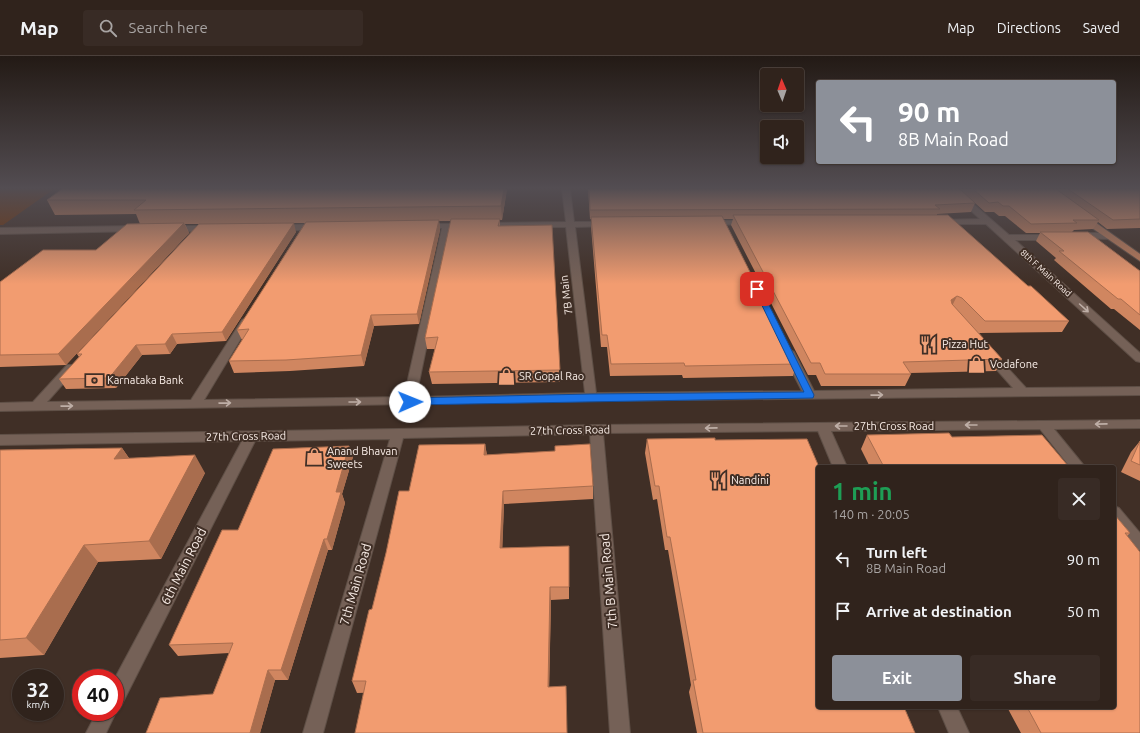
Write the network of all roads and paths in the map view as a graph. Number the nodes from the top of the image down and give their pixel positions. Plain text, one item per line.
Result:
1 (570, 221) edge
2 (988, 221) joint
3 (1087, 221) edge
4 (756, 222) edge
5 (932, 222) edge
6 (701, 223) edge
7 (570, 224) junction
8 (616, 224) edge
9 (416, 226) edge
10 (447, 226) junction
11 (305, 227) junction
12 (329, 227) edge
13 (222, 228) edge
14 (267, 228) edge
15 (145, 229) edge
16 (160, 229) edge
17 (199, 229) junction
18 (0, 231) edge
19 (12, 231) junction
20 (1108, 236) junction
21 (1008, 238) junction
22 (0, 240) edge
23 (189, 240) edge
24 (297, 240) edge
25 (1140, 258) edge
26 (252, 312) edge
27 (782, 340) edge
28 (983, 347) edge
29 (1140, 359) edge
30 (79, 360) edge
31 (1140, 391) edge
32 (1023, 393) junction
33 (810, 395) junction
34 (591, 397) junction
35 (410, 402) junction
36 (195, 404) junction
37 (37, 406) junction
38 (0, 407) edge
39 (1140, 424) edge
40 (1043, 425) junction
41 (822, 426) junction
42 (596, 429) junction
43 (398, 434) junction
44 (251, 436) junction
45 (0, 440) edge
46 (839, 465) edge
47 (1076, 465) edge
48 (1116, 514) edge
49 (1140, 544) edge
50 (124, 680) edge
51 (948, 709) edge
52 (102, 721) edge
53 (96, 733) edge
54 (313, 733) edge
55 (620, 733) edge
56 (959, 733) edge

1 - 7 street, 7B Main
2 - 5 street
2 - 21 street, 8th F Main Road
3 - 20 main road
4 - 6 street
7 - 8 street
7 - 10 street
7 - 34 street, 7B Main
9 - 10 street
10 - 35 street
11 - 12 street
11 - 14 street
11 - 24 street
13 - 17 street
15 - 19 street
16 - 17 street
17 - 23 street
18 - 19 street
19 - 22 street
20 - 21 street
20 - 25 main road
21 -> 29 street, 8th F Main Road
26 - 36 street
27 - 33 street
28 - 32 street
30 - 37 street
31 - 32 street
33 -> 32 street
33 - 34 street
34 - 35 street
36 -> 35 street
37 -> 36 street
37 - 38 street
39 -> 40 street, 27th Cross Road
40 -> 41 street, 27th Cross Road
40 - 47 street
41 -> 42 street, 27th Cross Road
41 - 46 street
42 - 43 street, 27th Cross Road
42 - 55 street, 7th B Main Road
43 - 44 street, 27th Cross Road
43 - 54 street, 7th Main Road
44 - 45 street, 27th Cross Road
44 - 50 street, 6th Main Road
48 - 49 street
51 - 56 street
52 - 53 street

